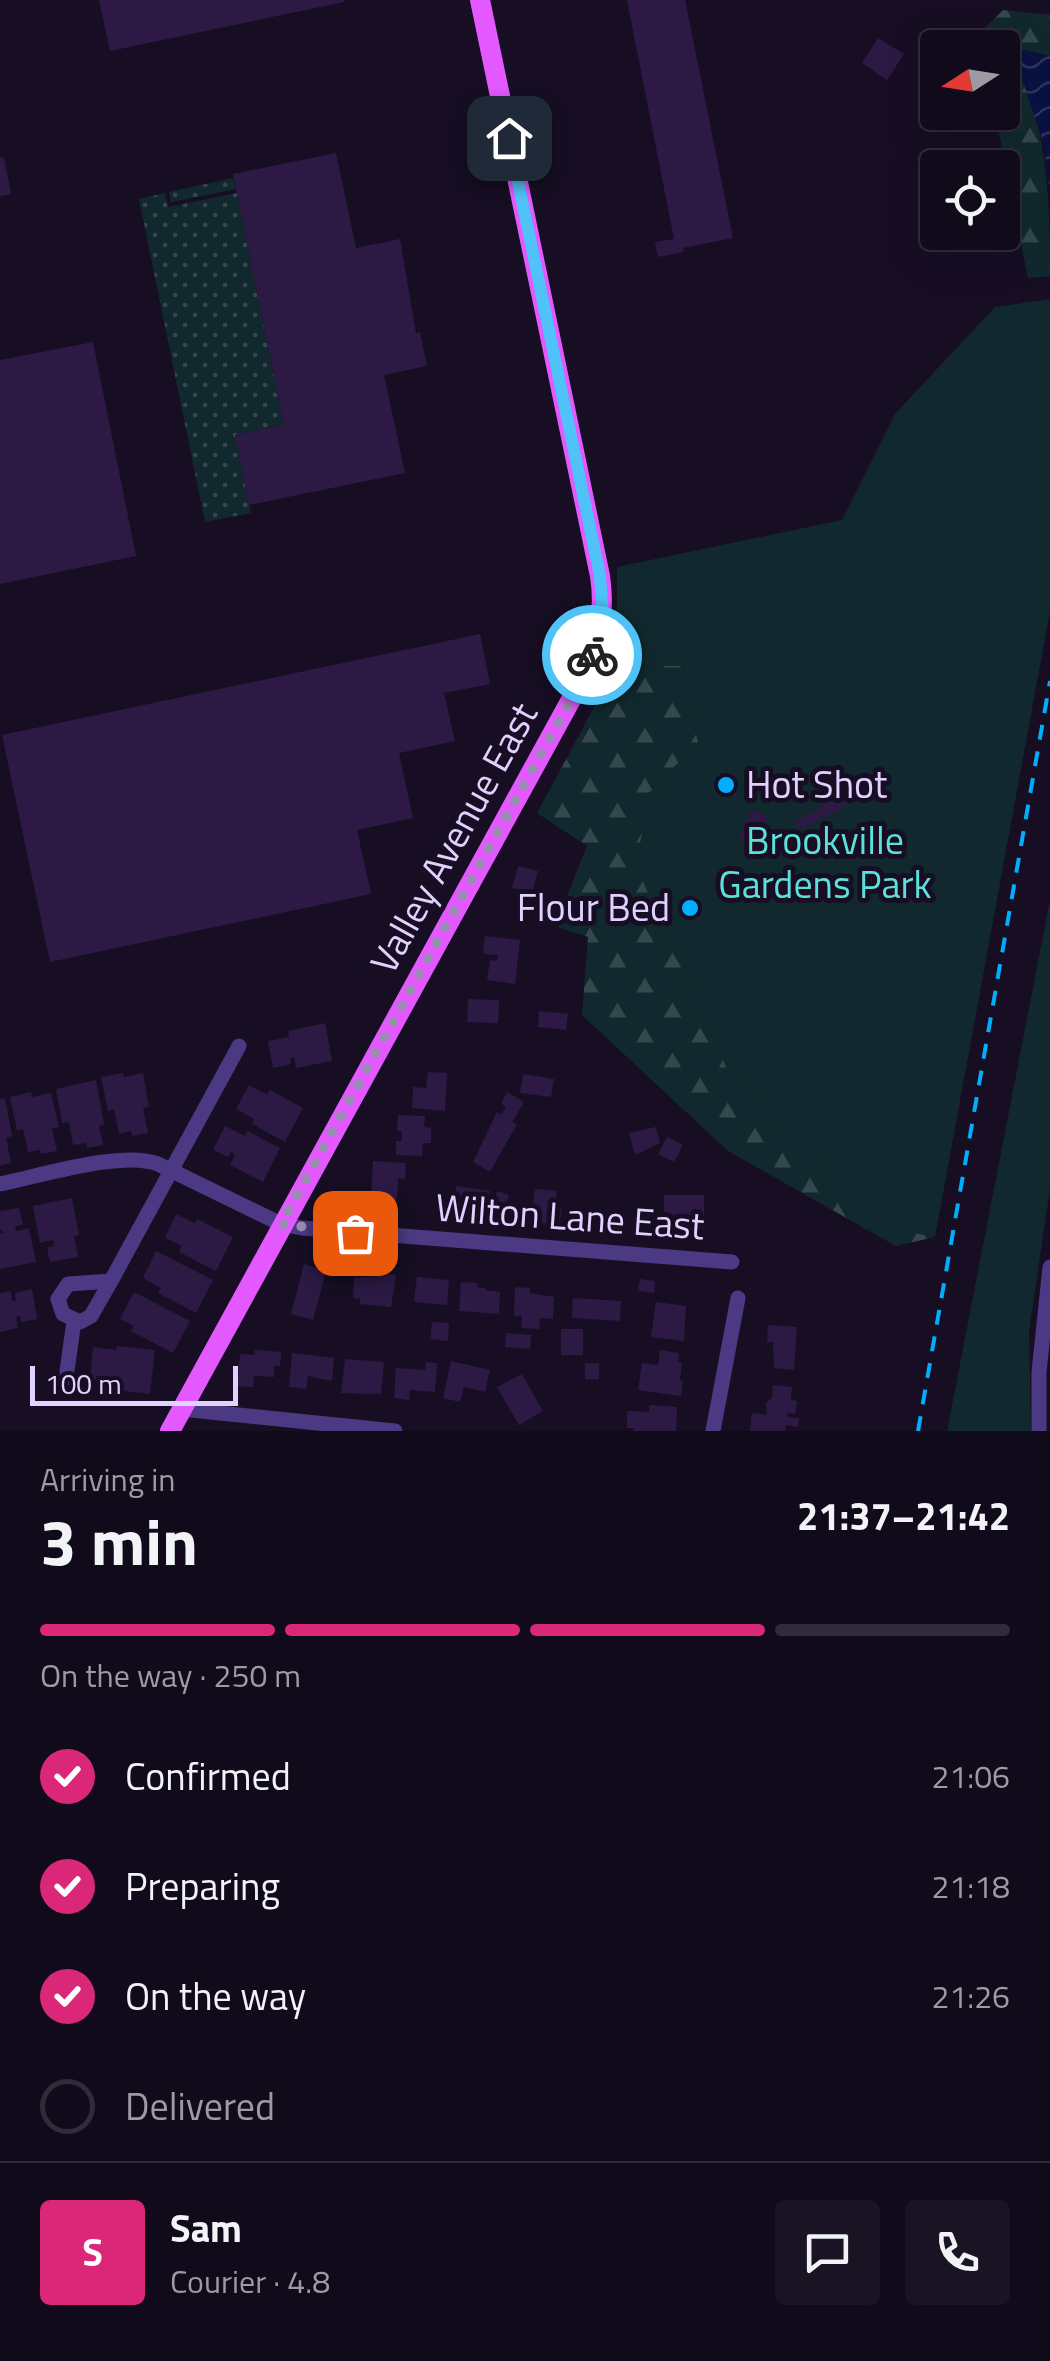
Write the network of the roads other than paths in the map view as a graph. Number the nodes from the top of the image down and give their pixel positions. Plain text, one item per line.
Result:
1 (480, 0) edge
2 (240, 1046) dead end
3 (172, 1170) junction
4 (0, 1184) edge
5 (281, 1224) junction
6 (732, 1262) dead end
7 (1050, 1267) edge
8 (111, 1282) junction
9 (738, 1298) dead end
10 (1048, 1302) edge
11 (74, 1321) junction
12 (66, 1378) dead end
13 (181, 1408) junction
14 (170, 1431) edge
15 (395, 1431) edge
16 (713, 1431) edge
17 (1039, 1431) edge

1 - 5 main road, Valley Avenue East
2 - 3 street
3 - 4 street, Wilton Lane East
3 - 5 street, Wilton Lane East
3 - 8 street
5 - 6 street, Wilton Lane East
5 - 13 main road, Valley Avenue East
7 - 10 street
8 - 11 street
8 - 11 street
9 - 16 street
10 - 17 street
11 - 12 street
13 - 14 main road, Valley Avenue East
13 - 15 street

